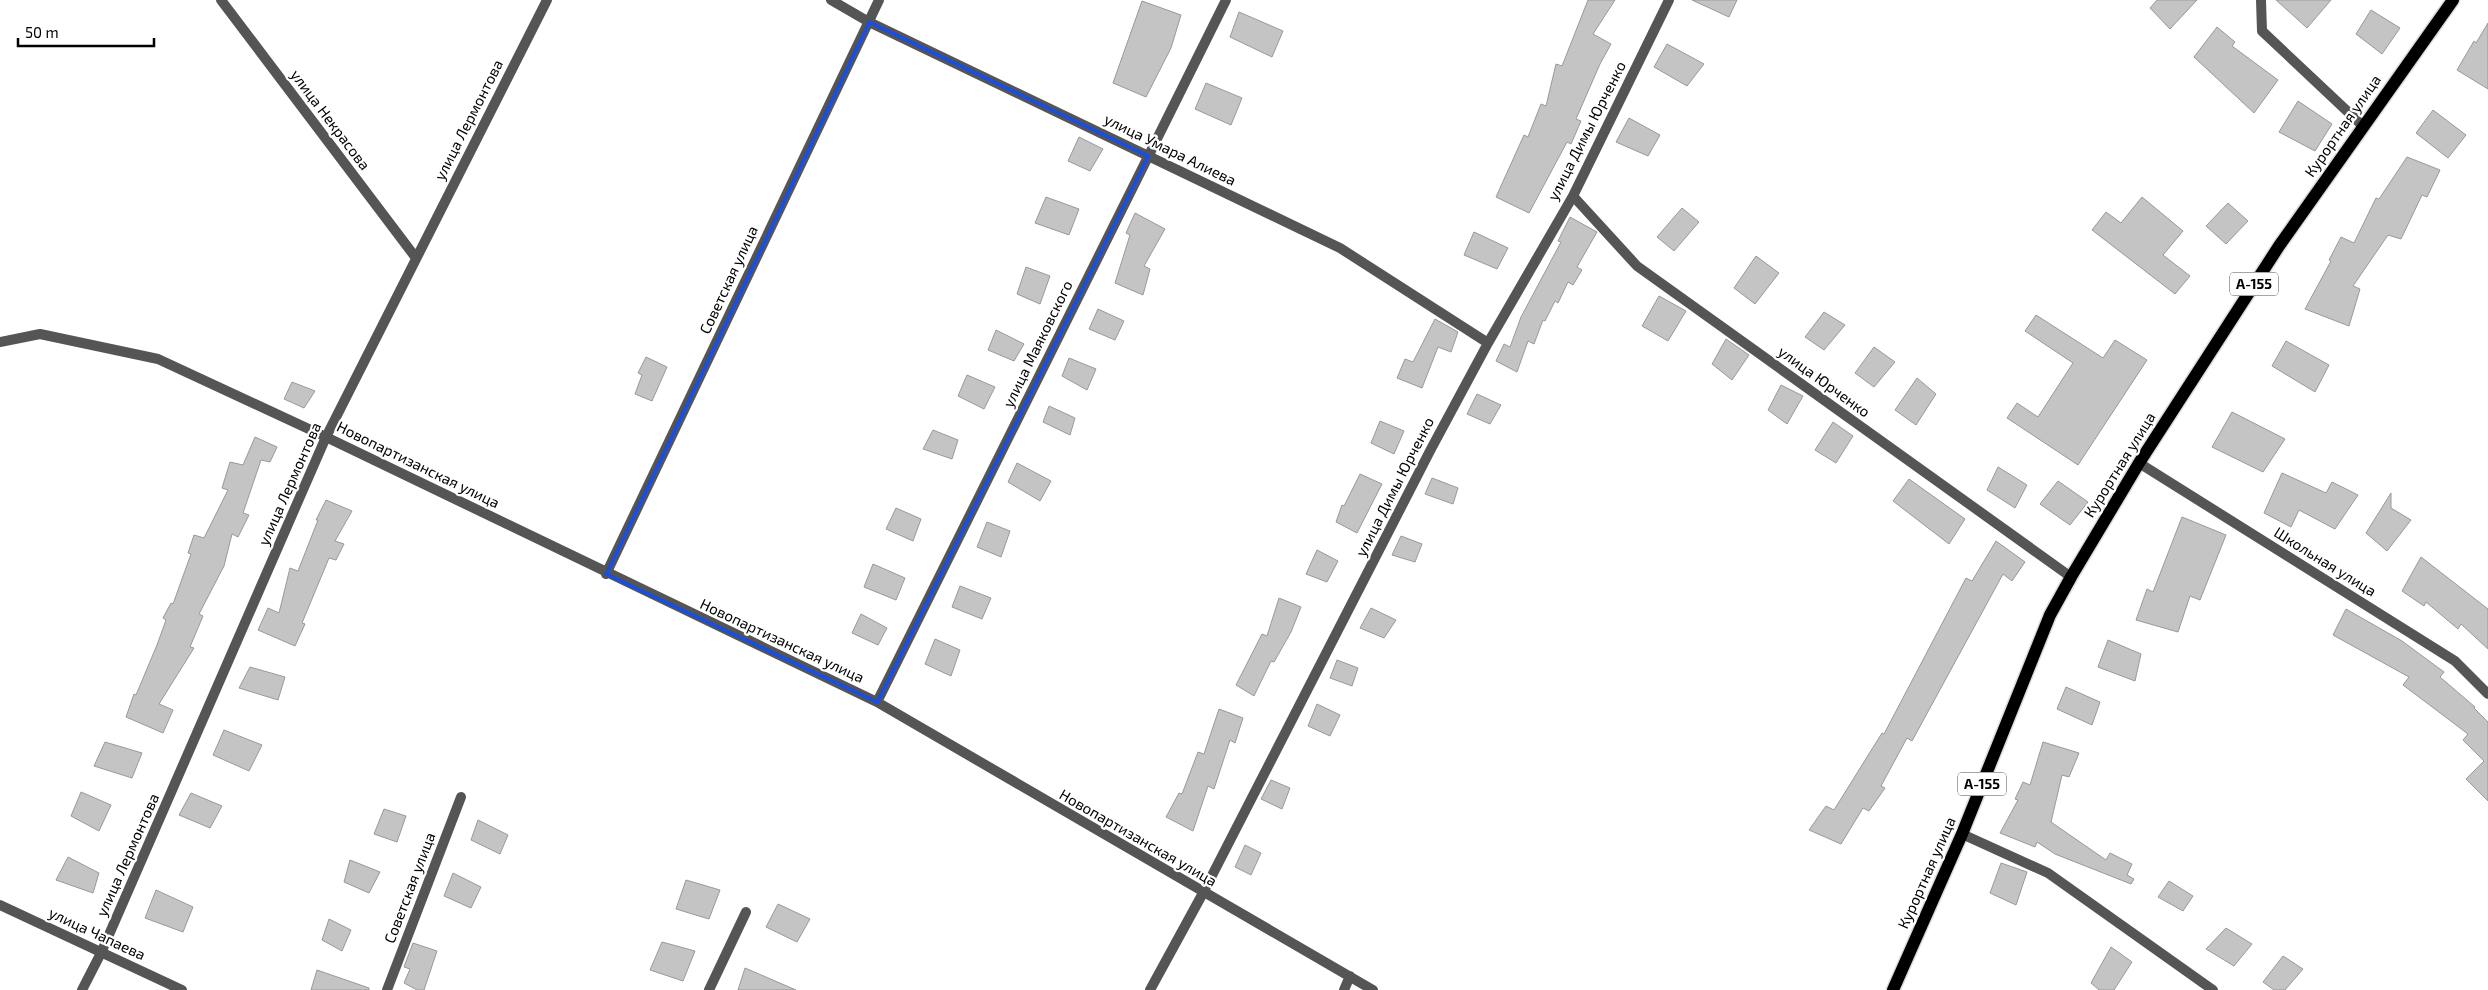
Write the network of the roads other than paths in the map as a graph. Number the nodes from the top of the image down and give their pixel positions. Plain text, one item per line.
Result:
1 (221, 0) edge
2 (547, 0) edge
3 (831, 0) edge
4 (879, 0) edge
5 (1226, 0) edge
6 (1669, 0) edge
7 (2261, 0) edge
8 (2453, 0) edge
9 (869, 22) junction
10 (2363, 126) junction
11 (1148, 156) junction
12 (1573, 196) junction
13 (416, 258) junction
14 (0, 342) edge
15 (1488, 343) junction
16 (326, 437) junction
17 (2139, 463) junction
18 (606, 574) junction
19 (2071, 577) junction
20 (2488, 694) edge
21 (878, 702) junction
22 (461, 797) dead end
23 (1962, 834) junction
24 (1203, 893) junction
25 (0, 905) edge
26 (746, 912) dead end
27 (101, 953) junction
28 (1350, 976) junction
29 (82, 990) edge
30 (182, 990) edge
31 (387, 990) edge
32 (709, 990) edge
33 (1150, 990) edge
34 (1344, 990) edge
35 (1373, 990) edge
36 (1893, 990) edge
37 (2213, 990) edge

1 - 13 street, улица Некрасова
2 - 13 street, улица Лермонтова
3 - 9 street, улица Умара Алиева
4 - 9 street, Советская улица
5 - 11 street, улица Маяковского
6 - 12 street, улица Димы Юрченко
7 - 10 street
8 - 10 main road, Курортная улица / А-155
9 - 11 street, улица Умара Алиева
9 - 18 street, Советская улица
10 - 17 main road, Курортная улица / А-155
11 - 15 street, улица Умара Алиева
11 - 21 street, улица Маяковского
12 - 15 street, улица Димы Юрченко
12 - 19 street, улица Юрченко
13 - 16 street, улица Лермонтова
14 - 16 street, Новопартизанская улица
15 - 24 street, улица Димы Юрченко
16 - 18 street, Новопартизанская улица
16 - 27 street, улица Лермонтова
17 - 19 main road, Курортная улица / А-155
17 - 20 street, Школьная улица
18 - 21 street, Новопартизанская улица
19 - 23 main road, Курортная улица / А-155
21 - 24 street, Новопартизанская улица
22 - 31 street, Советская улица
23 - 36 main road, Курортная улица / А-155
23 - 37 street
24 - 28 street, Новопартизанская улица
24 - 33 street, улица Димы Юрченко
25 - 27 street, улица Чапаева
26 - 32 street
27 - 29 street, улица Лермонтова
27 - 30 street, улица Чапаева
28 - 34 street
28 - 35 street, Новопартизанская улица

